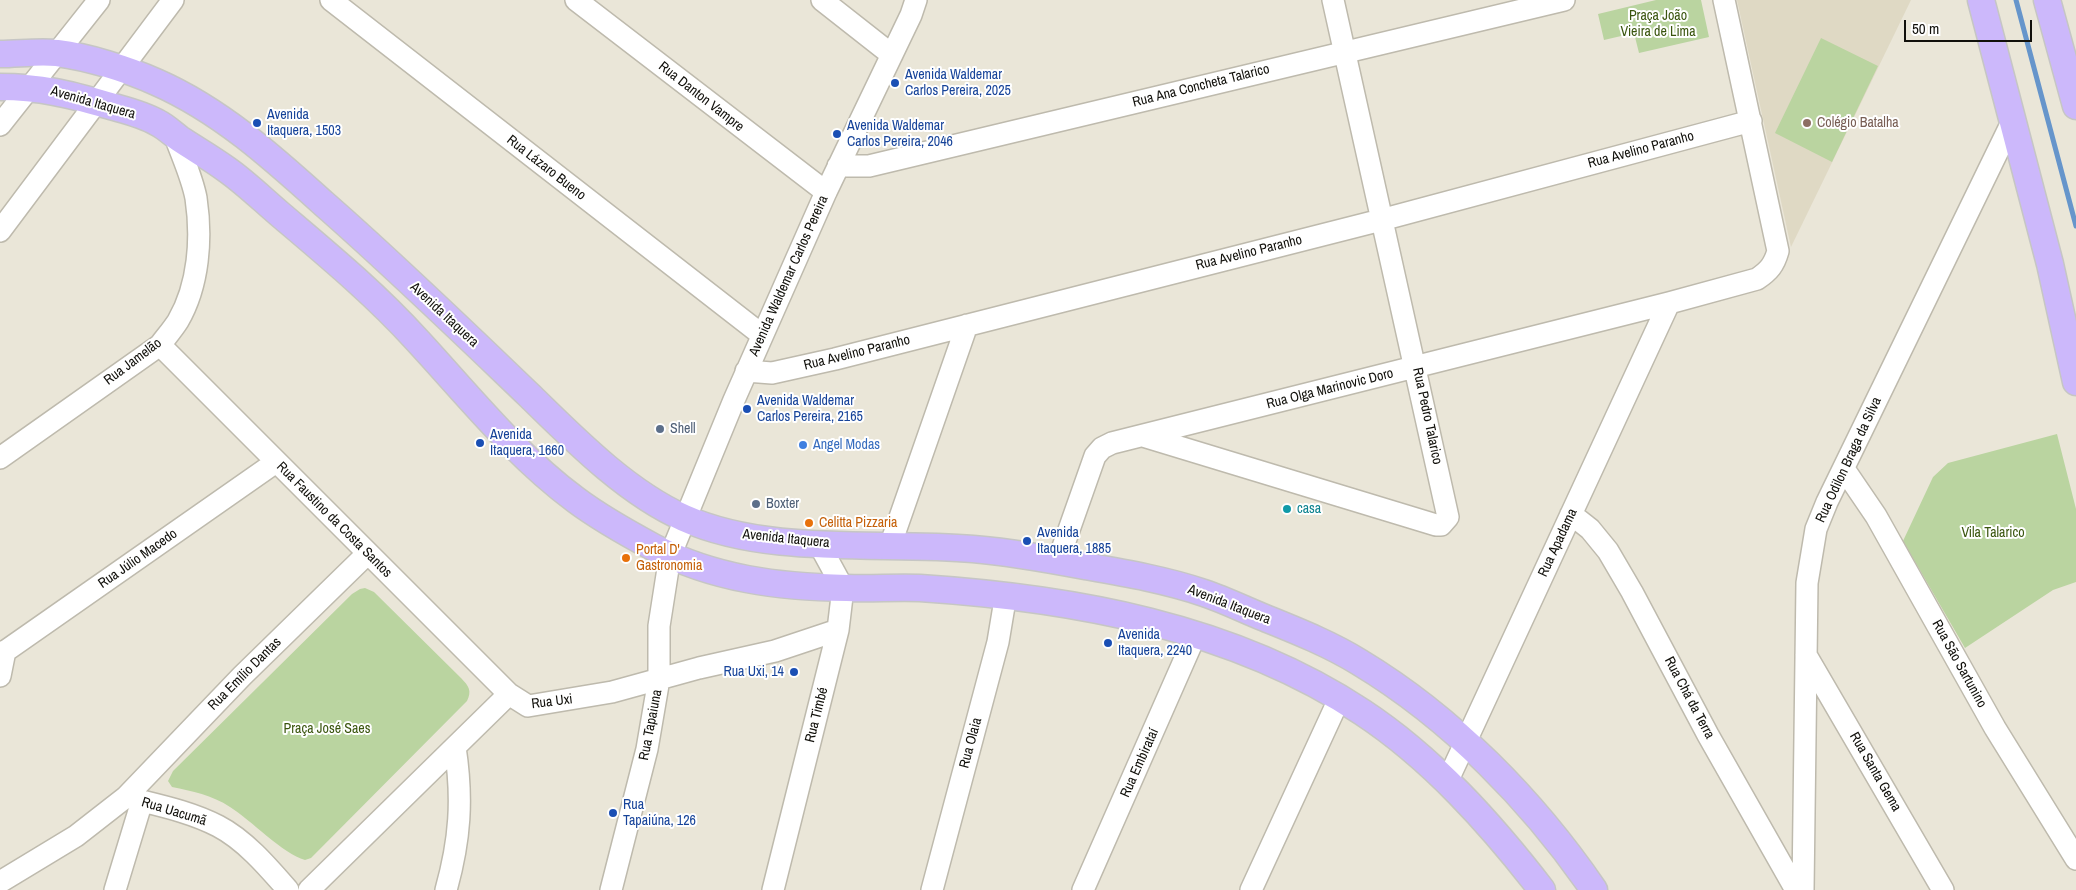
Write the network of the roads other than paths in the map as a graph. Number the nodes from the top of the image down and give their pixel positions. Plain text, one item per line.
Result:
1 (99, 0) edge
2 (173, 0) edge
3 (331, 0) edge
4 (576, 0) edge
5 (822, 0) edge
6 (916, 0) edge
7 (1333, 0) edge
8 (1564, 0) edge
9 (1724, 0) edge
10 (1981, 0) edge
11 (2047, 0) edge
12 (1345, 51) junction
13 (56, 53) junction
14 (0, 54) edge
15 (892, 54) junction
16 (120, 68) junction
17 (0, 87) edge
18 (29, 87) junction
19 (96, 102) junction
20 (2076, 106) edge
21 (2013, 120) junction
22 (1751, 122) junction
23 (0, 125) edge
24 (176, 136) junction
25 (838, 166) junction
26 (826, 192) junction
27 (1382, 220) junction
28 (0, 231) edge
29 (1669, 303) junction
30 (967, 326) junction
31 (762, 336) junction
32 (160, 345) junction
33 (1417, 368) junction
34 (746, 371) junction
35 (2076, 382) edge
36 (1142, 436) junction
37 (0, 458) edge
38 (276, 462) junction
39 (1844, 469) junction
40 (1571, 514) junction
41 (684, 518) junction
42 (819, 544) junction
43 (890, 546) junction
44 (367, 554) junction
45 (670, 556) junction
46 (1058, 561) junction
47 (843, 588) junction
48 (1006, 594) junction
49 (838, 630) junction
50 (1195, 636) junction
51 (3, 653) edge
52 (1806, 655) junction
53 (0, 676) edge
54 (659, 679) junction
55 (509, 694) junction
56 (1340, 697) junction
57 (1465, 742) junction
58 (456, 747) junction
59 (1447, 782) junction
60 (134, 799) junction
61 (2076, 859) edge
62 (0, 882) edge
63 (1592, 889) edge
64 (115, 890) edge
65 (288, 890) edge
66 (309, 890) edge
67 (446, 890) edge
68 (611, 890) edge
69 (773, 890) edge
70 (932, 890) edge
71 (1083, 890) edge
72 (1251, 890) edge
73 (1542, 890) edge
74 (1796, 890) edge
75 (1802, 890) edge
76 (1944, 890) edge

1 - 13 street
2 - 16 street
3 - 31 street, Rua Lázaro Bueno
4 - 26 street, Rua Danton Vampre
5 - 15 street
6 - 15 street, Avenida Waldemar Carlos Pereira
7 - 12 street, Rua Pedro Talarico
8 - 12 street, Rua Ana Concheta Talarico
9 - 22 street
10 - 21 main road
11 - 20 main road
12 - 25 street, Rua Ana Concheta Talarico
12 - 27 street, Rua Pedro Talarico
13 - 14 main road, Avenida Itaquera
13 - 16 main road, Avenida Itaquera
13 - 18 street
15 - 25 street, Avenida Waldemar Carlos Pereira
16 - 19 street
16 - 41 main road, Avenida Itaquera
17 - 18 main road, Avenida Itaquera
18 - 19 main road, Avenida Itaquera
18 - 23 street
19 - 24 main road, Avenida Itaquera
19 - 28 street
21 - 35 main road
21 - 39 street, Rua Odilon Braga da Silva
22 - 27 street, Rua Avelino Paranho
22 - 29 street, Rua Olga Marinovic Doro
24 - 32 street, Rua Jamelão
24 - 45 main road, Avenida Itaquera
25 - 26 street, Avenida Waldemar Carlos Pereira
26 - 31 street, Avenida Waldemar Carlos Pereira
27 - 30 street, Rua Avelino Paranho
27 - 33 street, Rua Pedro Talarico
29 - 33 street, Rua Olga Marinovic Doro
29 - 40 street, Rua Apadama
30 - 34 street, Rua Avelino Paranho
30 - 43 street
31 - 34 street, Avenida Waldemar Carlos Pereira
32 - 37 street, Rua Jamelão
32 - 38 street, Rua Faustino da Costa Santos
33 - 36 street, Rua Olga Marinovic Doro
33 - 36 street, Rua Pedro Talarico
34 - 41 street, Avenida Waldemar Carlos Pereira
36 - 46 street, Rua Olga Marinovic Doro
38 - 44 street, Rua Faustino da Costa Santos
38 - 51 street, Rua Júlio Macedo
39 - 52 street, Rua Odilon Braga da Silva
39 - 61 street, Rua São Sartunino
40 - 57 street, Rua Apadama
40 - 74 street, Rua Chá da Terra
41 - 42 main road, Avenida Itaquera
41 - 45 street, Avenida Waldemar Carlos Pereira
42 - 43 main road, Avenida Itaquera
42 - 47 street
43 - 46 main road, Avenida Itaquera
44 - 55 street, Rua Faustino da Costa Santos
44 - 60 street, Rua Emílio Dantas
45 - 47 main road, Avenida Itaquera
45 - 54 street, Rua Tapaiuna
46 - 57 main road, Avenida Itaquera
47 - 48 main road, Avenida Itaquera
47 - 49 street, Rua Timbé
48 - 50 main road, Avenida Itaquera
48 - 70 street, Rua Olaia
49 - 54 street, Rua Uxi
49 - 69 street, Rua Timbé
50 - 56 main road, Avenida Itaquera
50 - 71 street, Rua Embirataí
51 - 53 street
52 - 75 street, Rua Odilon Braga da Silva
52 - 76 street, Rua Santa Gema
54 - 55 street, Rua Uxi
54 - 68 street, Rua Tapaiuna
55 - 58 street
56 - 59 main road, Avenida Itaquera
56 - 72 street
57 - 59 street, Rua Apadama
57 - 63 main road, Avenida Itaquera
58 - 66 street
58 - 67 street
59 - 73 main road, Avenida Itaquera
60 - 62 street, Rua Uacumã
60 - 64 street
60 - 65 street, Rua Uacumã

